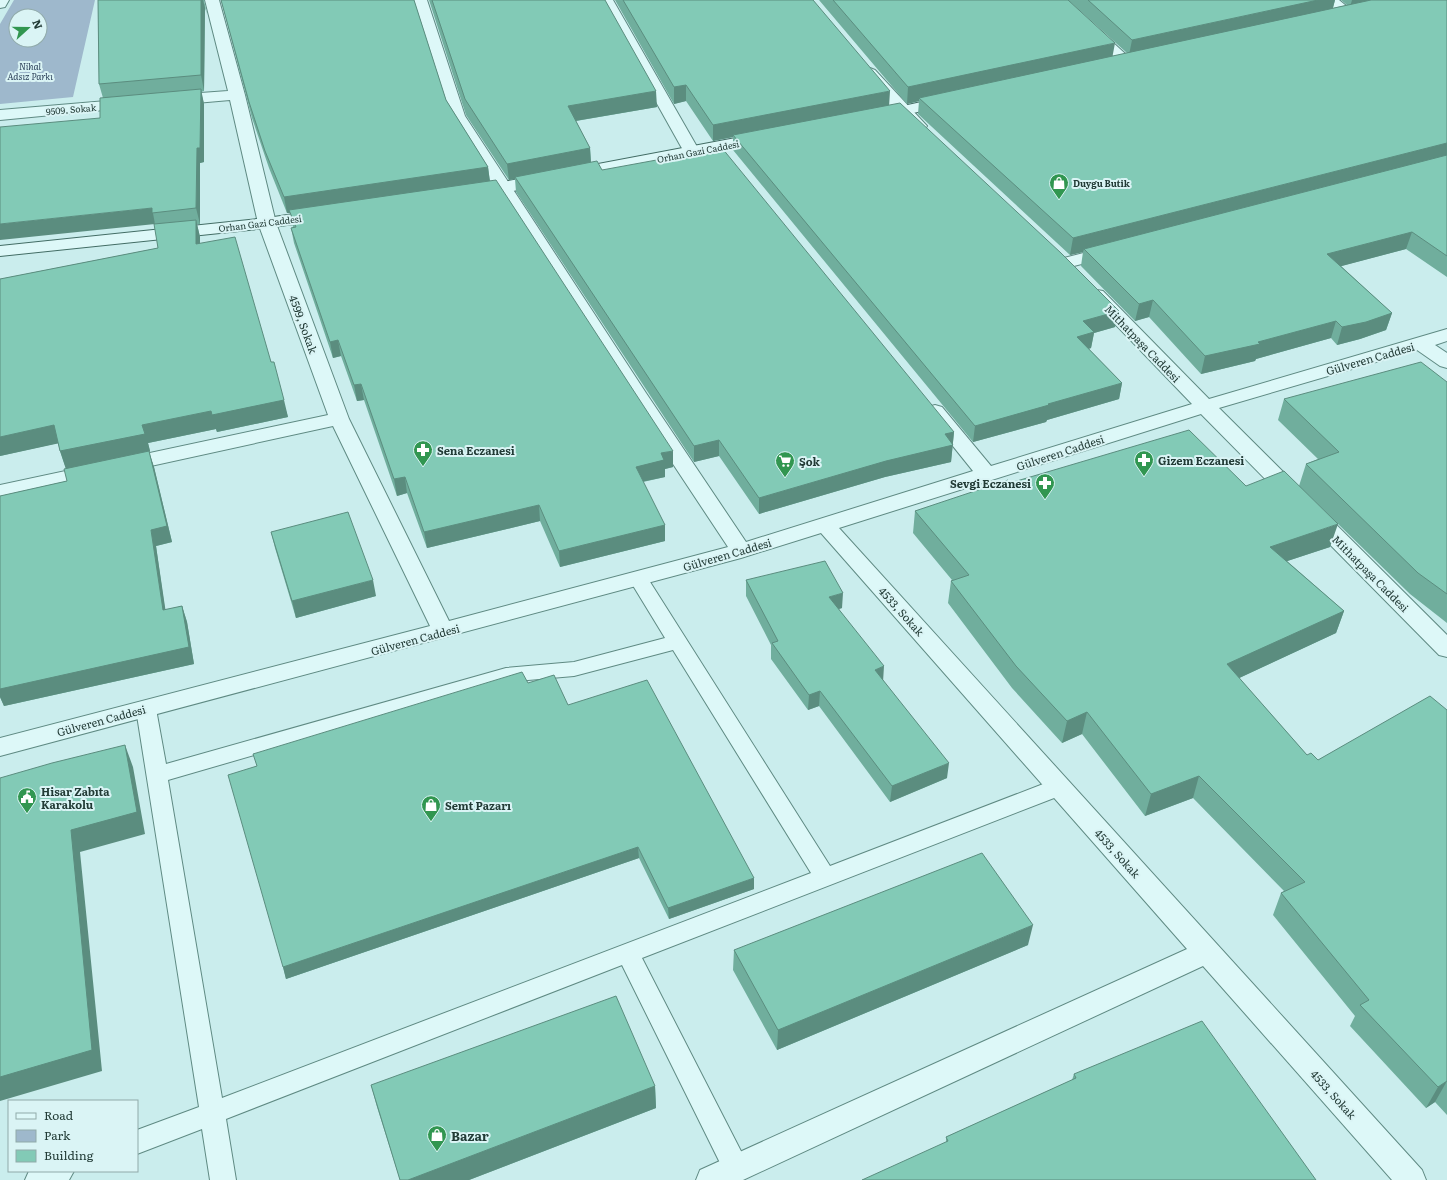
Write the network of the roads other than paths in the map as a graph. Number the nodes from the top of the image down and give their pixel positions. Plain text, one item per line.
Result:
1 (2, 0) edge
2 (212, 0) edge
3 (420, 0) edge
4 (606, 0) edge
5 (1058, 0) edge
6 (1330, 0) edge
7 (0, 4) edge
8 (1364, 10) edge
9 (1349, 14) junction
10 (1326, 19) edge
11 (858, 58) edge
12 (1126, 62) edge
13 (237, 95) junction
14 (964, 98) edge
15 (158, 102) edge
16 (142, 103) edge
17 (903, 111) junction
18 (0, 115) edge
19 (864, 118) edge
20 (780, 135) edge
21 (931, 138) edge
22 (692, 152) junction
23 (504, 188) junction
24 (456, 195) edge
25 (338, 213) edge
26 (267, 223) junction
27 (1128, 247) edge
28 (1052, 249) edge
29 (0, 251) edge
30 (1066, 262) junction
31 (1447, 335) edge
32 (1420, 343) junction
33 (1447, 362) edge
34 (926, 401) edge
35 (1205, 406) junction
36 (339, 419) junction
37 (987, 475) junction
38 (0, 492) edge
39 (825, 525) junction
40 (741, 551) junction
41 (638, 579) junction
42 (443, 631) junction
43 (677, 642) junction
44 (1447, 649) edge
45 (146, 709) junction
46 (0, 747) edge
47 (157, 775) junction
48 (1059, 787) junction
49 (825, 877) junction
50 (1207, 952) junction
51 (628, 953) junction
52 (212, 1113) junction
53 (138, 1142) edge
54 (736, 1168) junction
55 (58, 1172) edge
56 (38, 1180) edge
57 (223, 1180) edge
58 (711, 1180) edge
59 (1411, 1180) edge

1 - 7 street
2 - 13 street, 4599, Sokak
3 - 23 street
4 - 22 street
5 - 12 street
6 - 9 street
8 - 9 street
9 - 10 street
11 - 17 street
13 - 15 street
13 - 26 street, 4599, Sokak
14 - 17 street
16 - 18 street, 9509. Sokak
17 - 19 street
17 - 21 street
20 - 22 street, Orhan Gazi Caddesi
22 - 23 street, Orhan Gazi Caddesi
23 - 24 street, Orhan Gazi Caddesi
23 - 40 street
25 - 26 street, Orhan Gazi Caddesi
26 - 29 street, Orhan Gazi Caddesi
26 - 36 street, 4599, Sokak
27 - 30 street
28 - 30 street, Mithatpaşa Caddesi
30 - 35 street, Mithatpaşa Caddesi
31 - 32 street, Gülveren Caddesi
32 - 33 street
32 - 35 street, Gülveren Caddesi
34 - 37 street
35 - 37 street, Gülveren Caddesi
35 - 44 street, Mithatpaşa Caddesi
36 - 38 street
36 - 42 street, 4599, Sokak
37 - 39 street, Gülveren Caddesi
39 - 40 street, Gülveren Caddesi
39 - 48 street, 4533, Sokak
40 - 41 street, Gülveren Caddesi
41 - 42 street, Gülveren Caddesi
41 - 43 lane
42 - 45 street, Gülveren Caddesi
43 - 47 lane
43 - 49 lane
45 - 46 street, Gülveren Caddesi
45 - 47 lane
47 - 52 lane
48 - 49 lane
48 - 50 street, 4533, Sokak
49 - 51 lane
50 - 54 street
50 - 59 street, 4533, Sokak
51 - 52 lane
51 - 54 lane
52 - 53 lane
52 - 57 lane
54 - 58 street
55 - 56 lane

